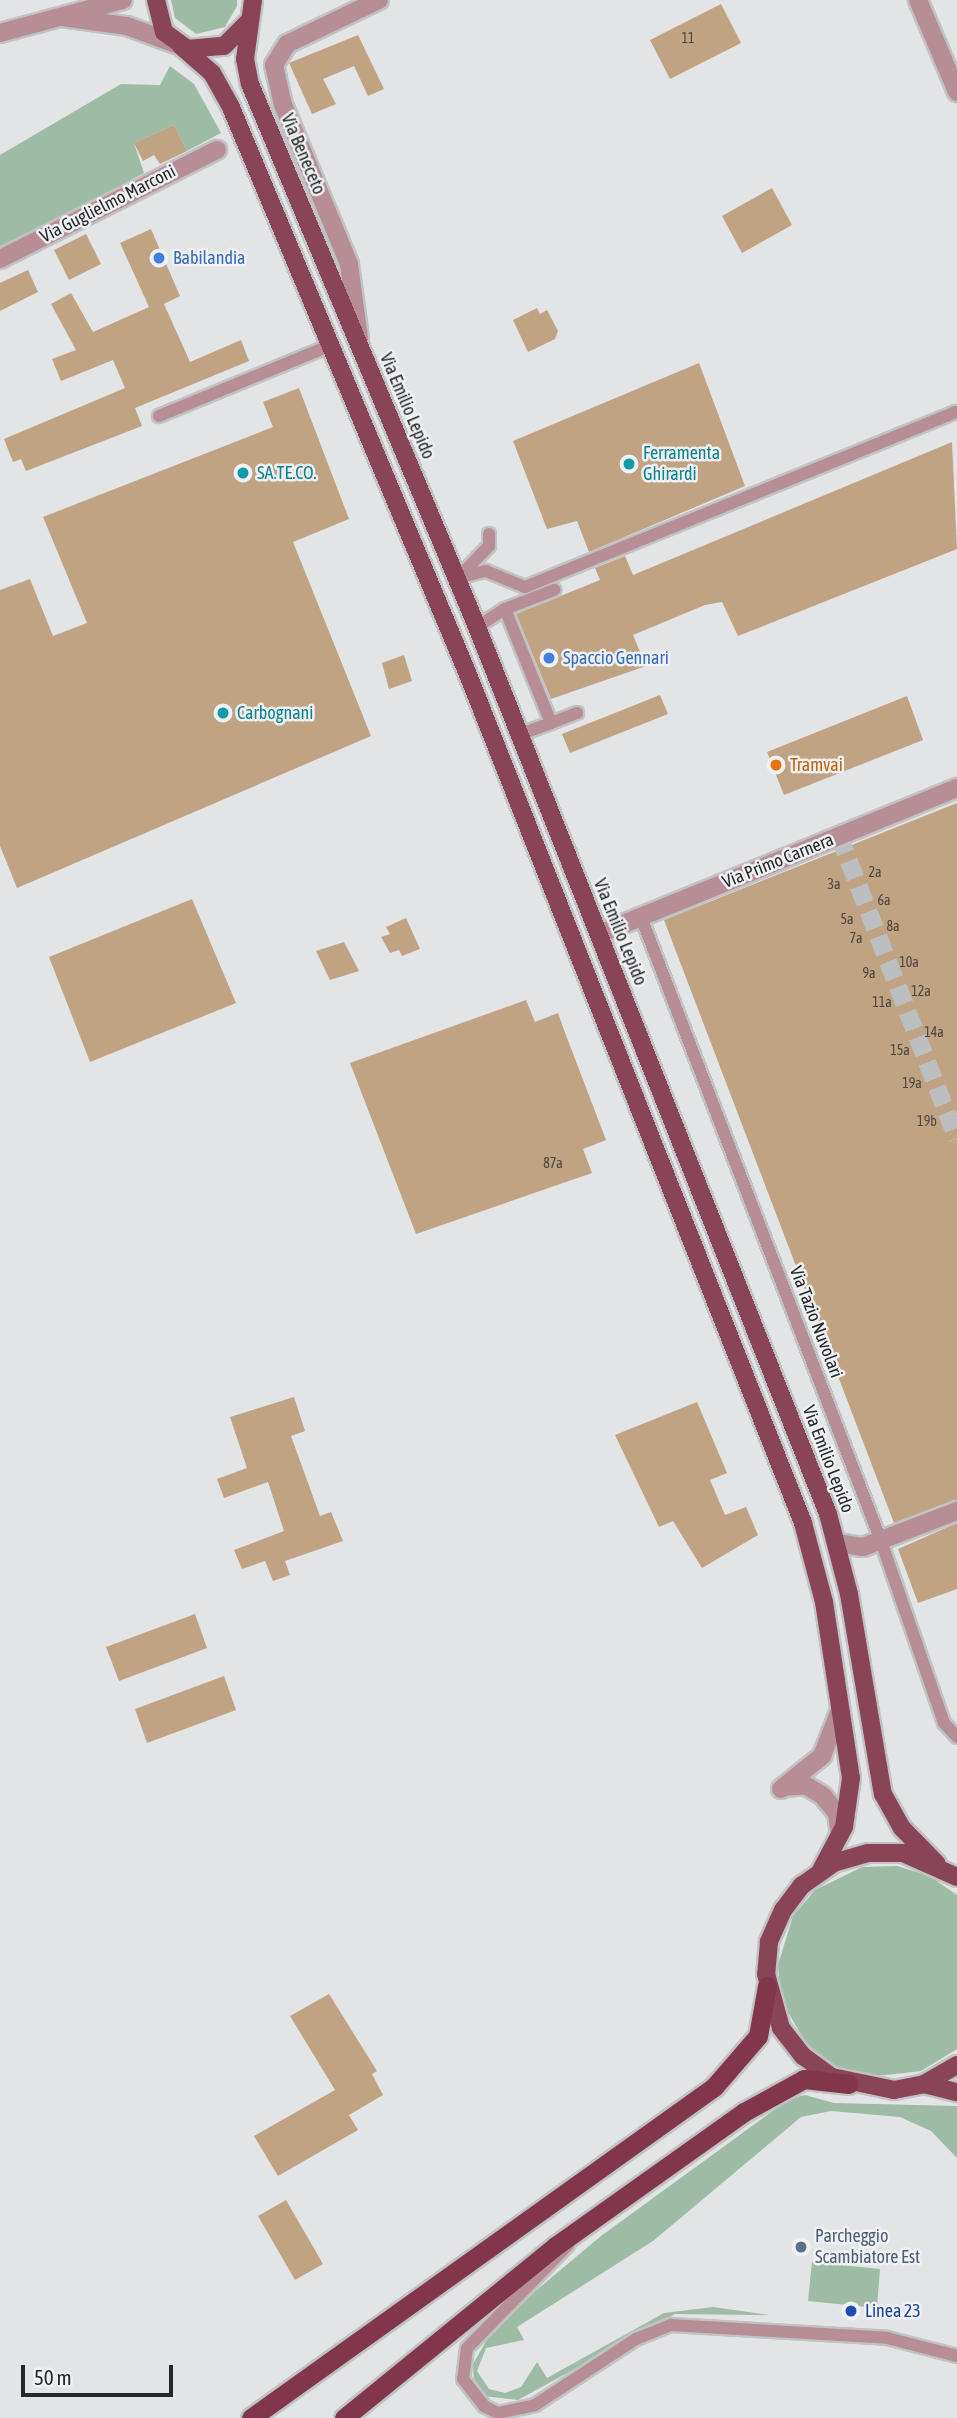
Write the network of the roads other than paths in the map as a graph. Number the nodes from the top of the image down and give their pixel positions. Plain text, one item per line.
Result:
1 (123, 0) edge
2 (156, 0) edge
3 (379, 0) edge
4 (918, 0) edge
5 (252, 7) edge
6 (62, 17) junction
7 (0, 33) edge
8 (181, 46) junction
9 (957, 92) edge
10 (217, 149) dead end
11 (0, 259) edge
12 (331, 345) junction
13 (367, 365) junction
14 (957, 412) edge
15 (159, 416) dead end
16 (489, 534) dead end
17 (457, 578) junction
18 (554, 590) dead end
19 (505, 609) junction
20 (477, 627) junction
21 (577, 713) dead end
22 (551, 723) junction
23 (520, 734) junction
24 (957, 788) edge
25 (641, 917) junction
26 (599, 934) junction
27 (957, 1511) edge
28 (881, 1541) junction
29 (836, 1543) junction
30 (839, 1696) junction
31 (957, 1737) edge
32 (838, 1839) junction
33 (937, 1864) junction
34 (821, 1870) junction
35 (957, 1877) edge
36 (767, 1986) junction
37 (957, 2065) edge
38 (849, 2084) junction
39 (924, 2084) junction
40 (957, 2092) edge
41 (583, 2226) junction
42 (957, 2356) edge
43 (251, 2418) edge
44 (344, 2418) edge

1 - 6 street
2 - 8 main road
3 - 13 street, Via Beneceto
4 - 9 street
5 - 8 main road, Via Emilio Lepido
5 - 13 main road, Via Emilio Lepido
6 - 7 street
6 - 8 street
8 - 12 main road
10 - 11 street, Via Guglielmo Marconi
12 - 15 lane
12 - 30 main road
13 - 17 main road, Via Emilio Lepido
14 - 17 lane
16 - 17 lane
17 - 20 main road, Via Emilio Lepido
18 - 19 lane
19 - 20 lane
19 - 22 lane
20 - 23 main road, Via Emilio Lepido
21 - 22 lane
22 - 23 lane
23 - 26 main road, Via Emilio Lepido
24 - 25 street, Via Primo Carnera
25 - 26 street, Via Primo Carnera
25 - 28 lane, Via Tazio Nuvolari
26 - 29 main road, Via Emilio Lepido
27 - 28 street
28 - 29 street
28 - 31 lane, Via Tazio Nuvolari
29 - 33 main road, Via Emilio Lepido
30 - 32 main road
30 - 32 street
32 - 34 main road
33 - 34 main road
33 - 35 main road
34 - 36 main road
36 - 38 main road
36 - 43 highway
37 - 39 main road
38 - 39 main road
38 - 41 highway
39 - 40 main road
41 - 42 lane
41 - 44 highway

